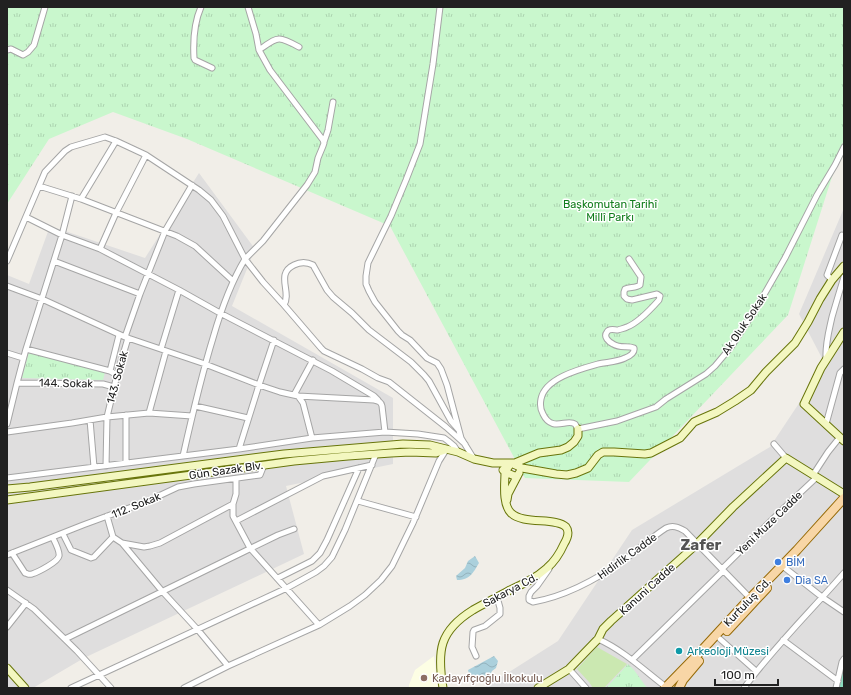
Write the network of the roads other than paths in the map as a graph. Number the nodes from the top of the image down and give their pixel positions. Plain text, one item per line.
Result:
1 (45, 7) edge
2 (201, 7) edge
3 (248, 7) edge
4 (440, 7) edge
5 (299, 47) dead end
6 (7, 50) edge
7 (259, 50) junction
8 (212, 68) dead end
9 (333, 102) dead end
10 (116, 141) junction
11 (324, 143) junction
12 (844, 147) edge
13 (146, 155) junction
14 (192, 185) junction
15 (39, 186) junction
16 (72, 196) junction
17 (81, 199) junction
18 (116, 213) junction
19 (26, 217) junction
20 (164, 231) junction
21 (62, 235) junction
22 (842, 236) dead end
23 (100, 249) junction
24 (245, 259) junction
25 (629, 259) dead end
26 (7, 261) edge
27 (54, 261) junction
28 (844, 266) edge
29 (148, 274) junction
30 (844, 277) edge
31 (832, 280) junction
32 (233, 281) junction
33 (7, 286) edge
34 (180, 290) junction
35 (140, 294) junction
36 (42, 299) junction
37 (284, 305) junction
38 (220, 313) junction
39 (844, 332) edge
40 (119, 335) junction
41 (127, 338) junction
42 (274, 340) junction
43 (26, 349) junction
44 (164, 350) junction
45 (7, 353) edge
46 (23, 358) junction
47 (313, 360) junction
48 (826, 360) junction
49 (205, 364) junction
50 (844, 369) edge
51 (110, 372) junction
52 (117, 375) junction
53 (17, 383) junction
54 (259, 385) junction
55 (114, 387) junction
56 (296, 396) junction
57 (378, 401) junction
58 (195, 406) junction
59 (149, 414) junction
60 (126, 415) junction
61 (192, 416) junction
62 (107, 417) junction
63 (248, 418) junction
64 (90, 420) junction
65 (7, 424) edge
66 (826, 424) junction
67 (458, 429) junction
68 (578, 429) junction
69 (7, 432) edge
70 (385, 432) junction
71 (312, 438) junction
72 (843, 438) edge
73 (465, 444) junction
74 (774, 444) dead end
75 (239, 449) junction
76 (446, 450) junction
77 (458, 452) junction
78 (376, 454) junction
79 (183, 456) junction
80 (529, 456) junction
81 (786, 458) junction
82 (474, 459) junction
83 (126, 463) junction
84 (493, 463) junction
85 (511, 463) junction
86 (264, 465) junction
87 (372, 465) junction
88 (106, 466) junction
89 (94, 467) junction
90 (359, 468) junction
91 (522, 468) junction
92 (505, 472) junction
93 (815, 476) junction
94 (516, 477) junction
95 (7, 478) edge
96 (236, 479) junction
97 (7, 489) edge
98 (844, 494) edge
99 (844, 498) edge
100 (7, 500) edge
101 (358, 501) junction
102 (506, 502) junction
103 (233, 504) junction
104 (844, 505) edge
105 (107, 516) junction
106 (416, 517) junction
107 (236, 521) junction
108 (294, 529) dead end
109 (63, 534) junction
110 (53, 538) junction
111 (113, 538) junction
112 (122, 543) junction
113 (697, 544) junction
114 (250, 548) junction
115 (10, 554) edge
116 (556, 558) junction
117 (785, 568) junction
118 (722, 570) junction
119 (844, 573) edge
120 (278, 578) junction
121 (287, 588) junction
122 (7, 590) edge
123 (162, 591) junction
124 (497, 597) junction
125 (822, 597) junction
126 (750, 598) junction
127 (26, 603) junction
128 (844, 612) edge
129 (319, 625) junction
130 (7, 627) edge
131 (198, 630) junction
132 (64, 639) junction
133 (598, 639) junction
134 (720, 639) junction
135 (783, 640) junction
136 (476, 656) dead end
137 (844, 659) edge
138 (632, 660) junction
139 (228, 666) junction
140 (7, 668) edge
141 (569, 669) junction
142 (756, 671) junction
143 (100, 675) junction
144 (838, 681) junction
145 (683, 684) edge
146 (25, 688) edge
147 (71, 688) edge
148 (111, 688) edge
149 (184, 688) edge
150 (443, 688) edge
151 (538, 688) edge
152 (586, 688) edge
153 (666, 688) edge
154 (679, 688) edge
155 (744, 688) edge
156 (836, 688) edge

1 - 6 street
2 - 8 street
3 - 7 street
4 - 67 street
5 - 7 street
7 - 11 street
9 - 11 street
10 - 13 street
10 - 15 street
10 - 17 street
11 - 24 street
12 - 68 street, Ak Oluk Sokak
13 - 14 street
13 - 18 street
14 - 20 street, 143. Sokak
14 - 24 street
15 - 16 street
15 - 19 street
16 - 17 street
16 - 21 street
17 - 18 street
18 - 20 street
18 - 23 street
19 - 21 street
19 - 26 street
20 - 29 street, 143. Sokak
20 - 32 street
21 - 23 street
21 - 27 street
22 - 31 street
23 - 29 street
24 - 32 street
24 - 37 street
25 - 68 street
27 - 35 street
27 - 36 street
28 - 31 main road
29 - 34 street
29 - 35 street, 143. Sokak
30 - 48 street
31 - 91 main road
32 - 38 street
33 - 36 street
34 - 38 street
34 - 44 street
35 - 41 street, 143. Sokak
36 - 40 street
36 - 43 street
37 - 67 street
37 - 73 street
38 - 42 street
38 - 49 street
39 - 48 main road
40 - 41 street
40 - 51 street
41 - 44 street
41 - 52 street, 143. Sokak
42 - 47 street
42 - 54 street
43 - 46 street
43 - 51 street
44 - 49 street
44 - 59 street
45 - 46 street
46 - 53 street
47 - 56 street
47 - 57 street
48 - 66 main road
49 - 54 street
49 - 58 street
50 - 66 street
51 - 52 street
52 - 55 street, 143. Sokak
53 - 55 street, 144. Sokak
53 - 65 street
54 - 56 street
54 - 63 street
55 - 62 street, 143. Sokak
56 - 57 street
56 - 71 street
57 - 70 street
58 - 61 street
58 - 63 street
59 - 60 street
59 - 61 street
60 - 62 street
60 - 83 street
61 - 79 street
62 - 64 street
62 - 88 street, 143. Sokak
63 - 75 street
64 - 69 street
64 - 89 street
66 - 72 main road
67 - 73 street
68 - 80 main road
70 - 71 street
70 - 77 street
71 - 75 street
72 - 93 street, Yeni Muze Cadde
73 - 82 street
74 - 81 street
75 - 79 street
76 - 77 main road, Gün Sazak Blv.
76 - 78 main road, Gün Sazak Blv.
76 - 97 main road, Gün Sazak Blv.
76 - 106 street
77 - 82 main road, Gün Sazak Blv.
78 - 86 main road, Gün Sazak Blv.
78 - 87 street
79 - 83 street
80 - 85 main road
80 - 91 main road
81 - 93 main road
81 - 113 main road, Kanuni Cadde
82 - 84 main road, Gün Sazak Blv.
83 - 88 street
84 - 85 main road
84 - 92 main road
85 - 91 main road
85 - 92 main road
86 - 96 street, 112. Sokak
86 - 100 main road, Gün Sazak Blv.
87 - 90 street
87 - 101 street
88 - 89 street
89 - 95 street
90 - 107 street
90 - 120 street
91 - 94 main road
92 - 94 main road
92 - 102 main road
93 - 98 main road
93 - 118 street, Yeni Muze Cadde
94 - 102 main road
96 - 103 street
96 - 105 street, 112. Sokak
99 - 126 main road, Kurtuluş Cd.
101 - 106 street
101 - 121 street
102 - 116 main road, Sakarya Cd.
103 - 107 street
103 - 112 street
104 - 117 main road, Kurtuluş Cd.
105 - 109 street, 112. Sokak
105 - 111 street
106 - 129 street
107 - 114 street
108 - 114 street
109 - 110 street, 112. Sokak
109 - 111 street
110 - 115 street, 112. Sokak
110 - 115 street
111 - 112 street
112 - 123 street
113 - 116 street, Hidirlik Cadde
113 - 118 street, Hidirlik Cadde
113 - 133 main road, Kanuni Cadde
114 - 120 street
114 - 123 street
116 - 124 main road, Sakarya Cd.
117 - 125 street
117 - 134 main road, Kurtuluş Cd.
118 - 126 street, Hidirlik Cadde
118 - 138 street, Yeni Muze Cadde
119 - 125 street
120 - 121 street
121 - 129 street
121 - 131 street
122 - 127 street
123 - 131 street
123 - 132 street
124 - 136 street
124 - 150 main road, Sakarya Cd.
125 - 128 street
125 - 135 street
126 - 153 main road, Kurtuluş Cd.
127 - 130 street
127 - 132 street
129 - 139 street
131 - 139 street
131 - 143 street
132 - 143 street
133 - 138 street
133 - 141 main road, Kanuni Cadde
134 - 142 street
134 - 145 main road, Kurtuluş Cd.
135 - 142 street
135 - 144 street
137 - 144 street
138 - 153 street
139 - 149 street
140 - 146 main road
141 - 151 main road, Kanuni Cadde
141 - 152 street
142 - 155 street
143 - 147 street
143 - 148 street
144 - 156 street
145 - 154 main road, Kurtuluş Cd.

